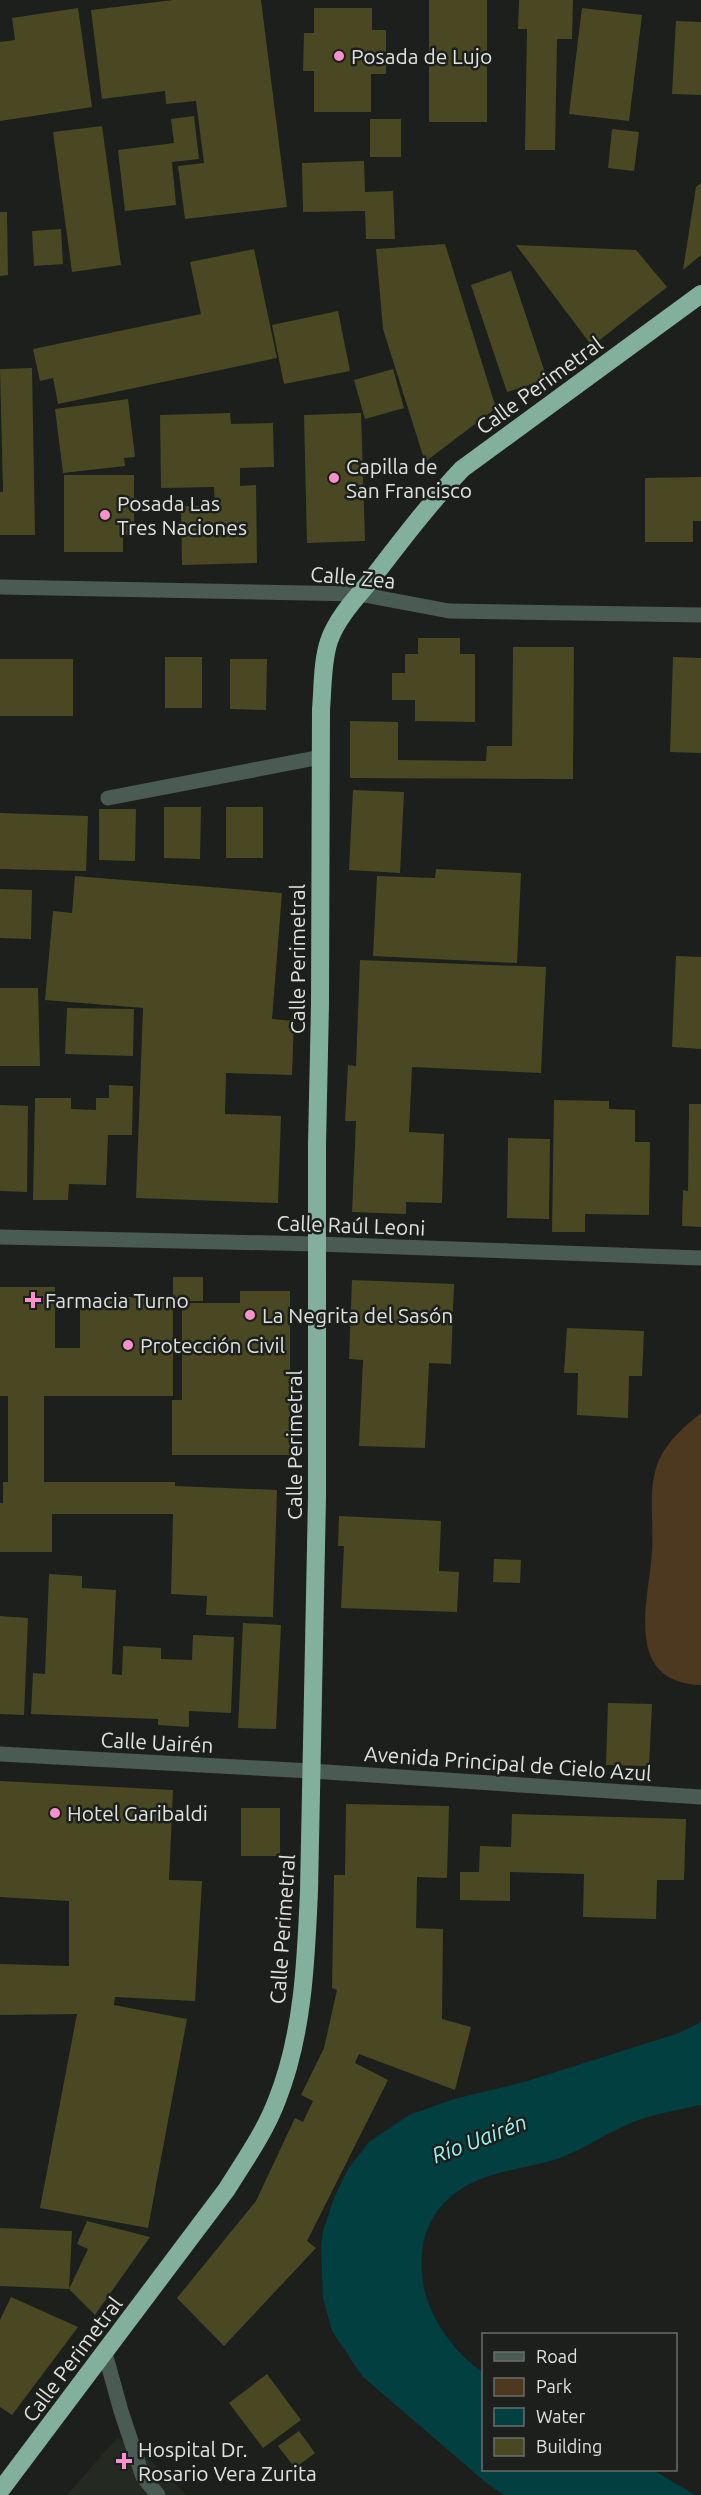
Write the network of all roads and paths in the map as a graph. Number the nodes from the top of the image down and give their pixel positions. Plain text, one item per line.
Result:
1 (701, 294) edge
2 (0, 588) edge
3 (359, 594) junction
4 (701, 615) edge
5 (321, 757) junction
6 (108, 798) dead end
7 (0, 1237) edge
8 (316, 1244) junction
9 (701, 1258) edge
10 (0, 1754) edge
11 (311, 1771) junction
12 (701, 1797) edge
13 (105, 2353) junction
14 (0, 2491) edge
15 (158, 2495) edge

1 - 3 highway, Calle Perimetral
2 - 3 street, Calle Zea
3 - 4 street, Calle Zea
3 - 5 highway, Calle Perimetral
5 - 6 street
5 - 8 highway, Calle Perimetral
7 - 8 street, Calle Raúl Leoni
8 - 9 street, Calle Raúl Leoni
8 - 11 highway, Calle Perimetral
10 - 11 street, Calle Uairén
11 - 12 street, Avenida Principal de Cielo Azul
11 - 13 highway, Calle Perimetral
13 - 14 highway, Calle Perimetral
13 - 15 street

